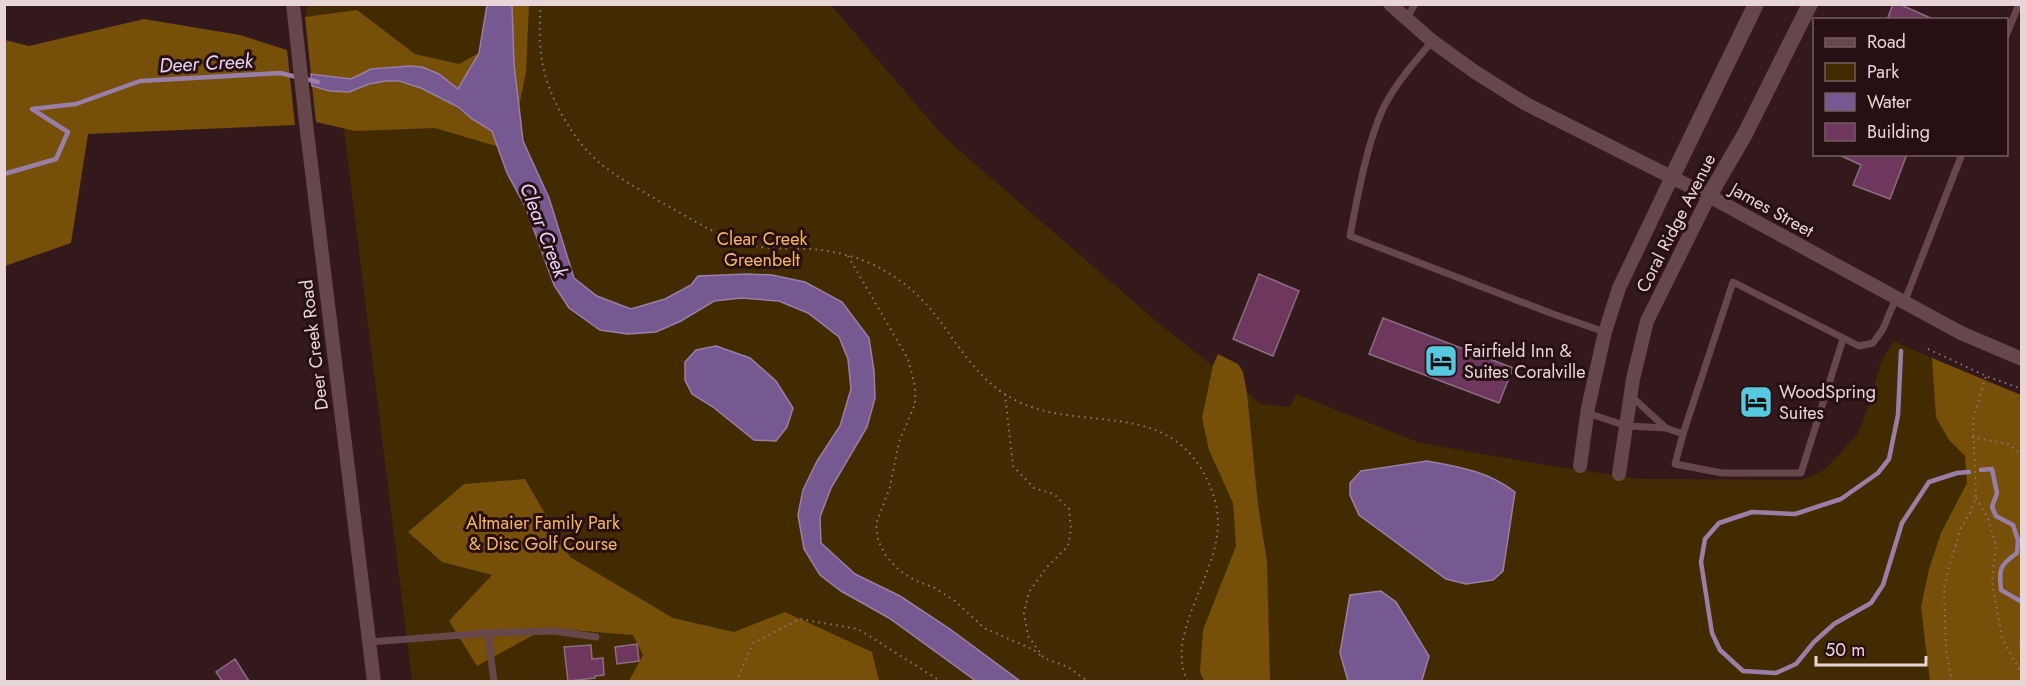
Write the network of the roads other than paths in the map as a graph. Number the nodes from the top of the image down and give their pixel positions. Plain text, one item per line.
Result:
1 (293, 4) edge
2 (1389, 4) edge
3 (1415, 4) edge
4 (1756, 4) edge
5 (1810, 4) edge
6 (2019, 4) edge
7 (1407, 19) junction
8 (2008, 33) edge
9 (1432, 40) junction
10 (1961, 156) edge
11 (1672, 177) junction
12 (1709, 196) junction
13 (1900, 301) junction
14 (1605, 332) junction
15 (1844, 339) junction
16 (2022, 359) edge
17 (1631, 396) junction
18 (1587, 413) junction
19 (1627, 426) junction
20 (1666, 428) junction
21 (1683, 434) junction
22 (1580, 466) dead end
23 (1619, 474) dead end
24 (488, 633) junction
25 (596, 637) dead end
26 (369, 642) junction
27 (374, 681) edge
28 (494, 681) edge

1 - 26 street, Deer Creek Road
2 - 7 street, James Street
3 - 7 lane
4 - 11 street, Coral Ridge Avenue
5 - 12 street, Coral Ridge Avenue
6 - 8 lane
7 - 9 street, James Street
9 - 11 street, James Street
9 - 14 lane
10 - 13 lane
11 - 12 street, James Street
11 - 14 street, Coral Ridge Avenue
12 - 13 street, James Street
12 - 17 street, Coral Ridge Avenue
13 - 15 lane
13 - 16 street, James Street
14 - 18 street, Coral Ridge Avenue
15 - 21 lane
15 - 21 lane
17 - 19 street, Coral Ridge Avenue
17 - 20 lane
18 - 19 lane
18 - 22 street, Coral Ridge Avenue
19 - 20 lane
19 - 23 street, Coral Ridge Avenue
20 - 21 lane
24 - 25 lane
24 - 26 lane
24 - 28 lane
26 - 27 street, Deer Creek Road

